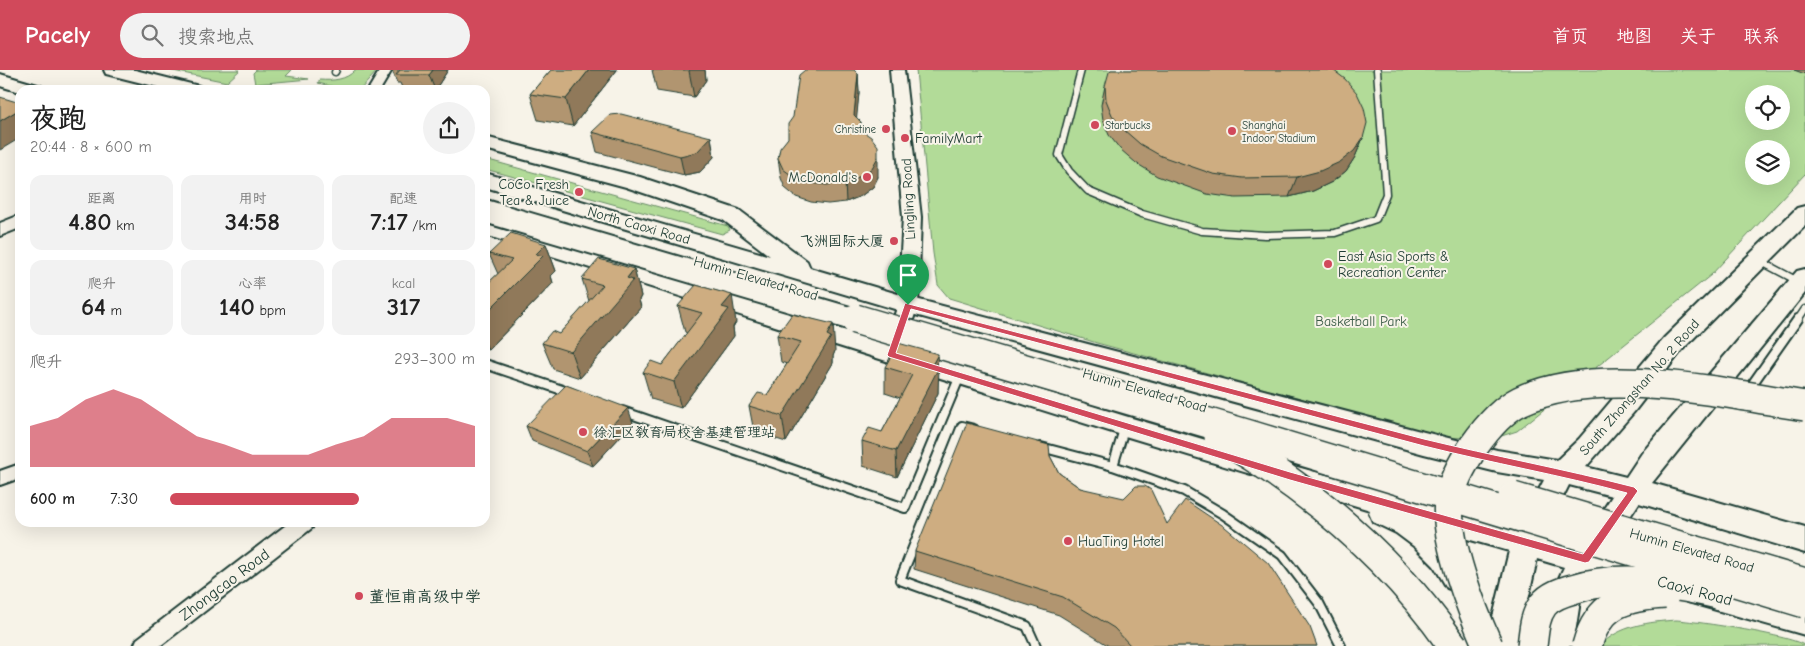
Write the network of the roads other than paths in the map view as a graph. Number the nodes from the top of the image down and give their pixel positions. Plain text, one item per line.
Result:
1 (113, 70) edge
2 (386, 70) edge
3 (897, 70) edge
4 (1081, 70) edge
5 (1377, 70) edge
6 (0, 80) edge
7 (17, 85) edge
8 (172, 85) edge
9 (377, 85) edge
10 (490, 144) edge
11 (490, 181) edge
12 (490, 201) edge
13 (490, 212) edge
14 (1805, 213) edge
15 (15, 224) edge
16 (490, 229) edge
17 (0, 230) edge
18 (1758, 260) junction
19 (811, 276) junction
20 (1803, 282) edge
21 (908, 305) junction
22 (1805, 309) edge
23 (891, 355) junction
24 (490, 366) edge
25 (960, 376) junction
26 (578, 396) edge
27 (1703, 401) junction
28 (1805, 406) edge
29 (1154, 407) junction
30 (616, 409) edge
31 (1125, 426) junction
32 (981, 431) edge
33 (1028, 444) edge
34 (1113, 466) junction
35 (1562, 472) junction
36 (15, 473) edge
37 (1290, 476) junction
38 (0, 478) edge
39 (1634, 491) junction
40 (299, 527) edge
41 (1805, 540) edge
42 (1526, 543) junction
43 (1585, 559) junction
44 (1805, 583) edge
45 (1740, 600) junction
46 (1805, 603) edge
47 (1805, 614) edge
48 (1805, 621) edge
49 (144, 646) edge
50 (1036, 646) edge
51 (1341, 646) edge
52 (1453, 646) edge
53 (1484, 646) edge
54 (1488, 646) edge
55 (1502, 646) edge
56 (1532, 646) edge
57 (1557, 646) edge
58 (1587, 646) edge

1 - 8 main road
2 - 9 street
3 - 21 street, Lingling Road
4 - 5 lane
6 - 7 main road
10 - 19 main road
11 - 19 main road, North Caoxi Road
12 - 44 highway, Humin Elevated Road, bridge
13 - 29 highway, bridge
14 - 18 main road, South Zhongshan No. 2 Road
15 - 17 street
16 - 23 main road
18 - 20 lane
18 - 35 main road, South Zhongshan No. 2 Road
19 - 21 main road, North Caoxi Road
20 - 27 main road
21 - 23 street, Lingling Road
21 - 35 main road, North Caoxi Road
22 - 27 lane
23 - 25 main road
24 - 26 lane
25 - 30 lane
25 - 31 main road
27 - 39 main road
28 - 54 highway, bridge
29 - 46 highway, bridge
29 - 52 highway, bridge
31 - 34 lane
31 - 37 main road
32 - 50 lane
33 - 34 lane
34 - 51 lane
35 - 39 main road, North Caoxi Road
35 - 42 main road, South Zhongshan No. 2 Road
36 - 38 street
37 - 42 main road
37 - 53 main road
39 - 41 main road
39 - 43 main road
40 - 49 street, Zhongcao Road
42 - 43 main road
42 - 55 main road, South Zhongshan No. 2 Road
43 - 48 main road, Caoxi Road
43 - 57 main road
45 - 47 highway
45 - 56 highway, bridge
45 - 58 highway, bridge

